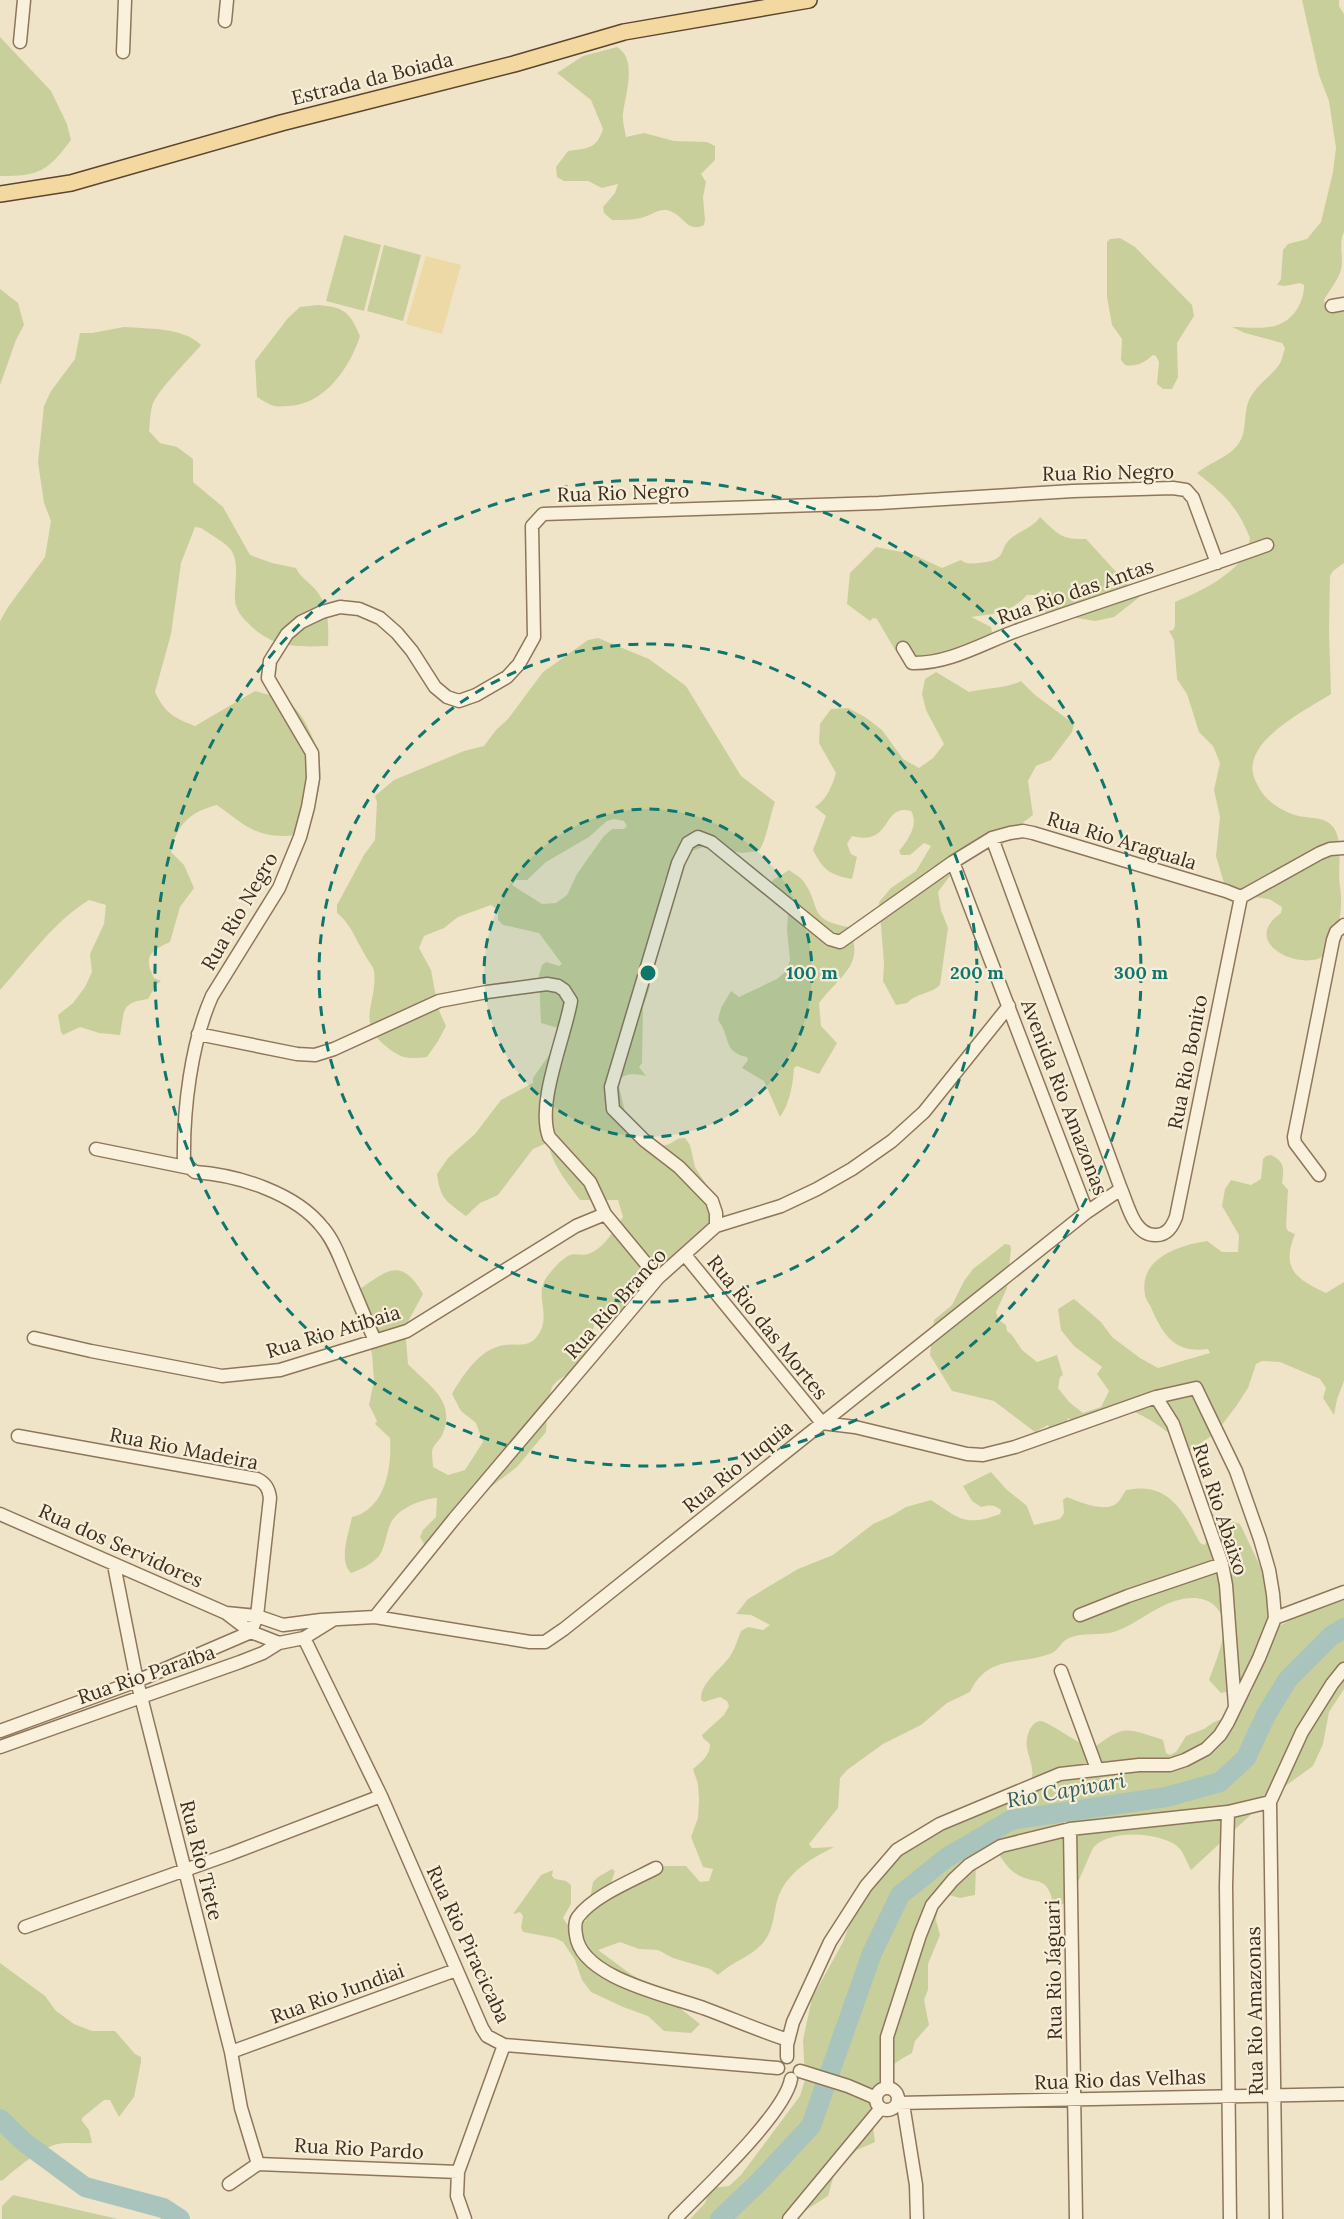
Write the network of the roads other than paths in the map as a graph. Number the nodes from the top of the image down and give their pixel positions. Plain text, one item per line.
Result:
1 (24, 0) edge
2 (125, 0) edge
3 (227, 0) edge
4 (809, 0) edge
5 (755, 4) edge
6 (225, 21) dead end
7 (20, 42) dead end
8 (123, 52) dead end
9 (0, 194) edge
10 (1267, 545) dead end
11 (1216, 563) junction
12 (903, 648) dead end
13 (992, 838) junction
14 (1344, 848) edge
15 (953, 862) junction
16 (1241, 897) junction
17 (1344, 925) edge
18 (1009, 1006) junction
19 (198, 1034) junction
20 (96, 1149) dead end
21 (190, 1168) junction
22 (1319, 1175) dead end
23 (1121, 1189) junction
24 (1087, 1212) junction
25 (605, 1214) junction
26 (716, 1226) junction
27 (685, 1255) junction
28 (658, 1278) junction
29 (34, 1338) dead end
30 (375, 1341) junction
31 (1159, 1402) junction
32 (822, 1423) junction
33 (18, 1436) dead end
34 (0, 1514) edge
35 (1222, 1564) junction
36 (114, 1565) junction
37 (1344, 1592) edge
38 (226, 1613) junction
39 (1080, 1615) dead end
40 (257, 1616) junction
41 (375, 1617) junction
42 (1275, 1618) junction
43 (334, 1620) junction
44 (283, 1625) junction
45 (251, 1632) junction
46 (304, 1638) junction
47 (279, 1642) junction
48 (1344, 1669) edge
49 (1061, 1671) dead end
50 (137, 1681) junction
51 (141, 1696) junction
52 (1236, 1709) junction
53 (0, 1731) edge
54 (0, 1748) edge
55 (1097, 1769) junction
56 (381, 1796) junction
57 (1270, 1802) junction
58 (1228, 1812) junction
59 (1070, 1829) junction
60 (656, 1868) dead end
61 (184, 1871) junction
62 (25, 1927) dead end
63 (456, 1970) junction
64 (788, 2040) junction
65 (504, 2045) junction
66 (231, 2052) junction
67 (788, 2057) junction
68 (778, 2068) junction
69 (795, 2075) junction
70 (887, 2088) junction
71 (1344, 2094) edge
72 (1229, 2095) junction
73 (1275, 2096) junction
74 (1075, 2101) junction
75 (878, 2103) junction
76 (900, 2103) junction
77 (258, 2164) junction
78 (458, 2172) junction
79 (229, 2184) dead end
80 (465, 2219) edge
81 (675, 2219) edge
82 (789, 2219) edge
83 (917, 2219) edge
84 (1076, 2219) edge
85 (1230, 2219) edge
86 (1276, 2219) edge

1 - 7 street
2 - 8 street
3 - 6 street
4 - 5 main road, Estrada da Boiada
5 - 9 main road, Estrada da Boiada
10 - 11 street, Rua Rio das Antas
11 - 12 street, Rua Rio das Antas
11 - 19 street, Rua Rio Negro
13 - 15 street, Rua Rio Araguala
13 - 16 street, Rua Rio Araguala
13 - 23 street, Avenida Rio Amazonas
14 - 16 street
15 - 18 street, Avenida Rio Amazonas
15 - 26 street, Rua Rio Araguala
16 - 23 street, Rua Rio Bonito
17 - 22 street
18 - 24 street, Avenida Rio Amazonas
18 - 26 street, Rua Rio Branco
19 - 21 street, Rua Rio Negro
19 - 25 street
20 - 21 street
21 - 30 street
23 - 24 street, Rua Rio Juquia
24 - 32 street, Rua Rio Juquia
25 - 28 street
25 - 30 street, Rua Rio Atibaia
26 - 27 street, Rua Rio Branco
27 - 28 street, Rua Rio Branco
27 - 32 street, Rua Rio das Mortes
28 - 41 street, Rua Rio Branco
29 - 30 street, Rua Rio Atibaia
31 - 32 street
31 - 35 street, Rua Rio Abaixo
31 - 42 street, Rua Rio Abaixo
32 - 41 street, Rua Rio Juquia
33 - 40 street, Rua Rio Madeira
34 - 36 street, Rua dos Servidores
35 - 39 street
35 - 52 street, Rua Rio Abaixo
36 - 38 street, Rua dos Servidores
36 - 50 street, Rua Rio Tiete
37 - 42 street
38 - 40 street, Rua dos Servidores
38 - 45 street, Rua dos Servidores
40 - 44 street, Rua dos Servidores
40 - 45 street, Rua Rio Madeira
41 - 43 street, Rua Rio Juquia
42 - 52 street
43 - 44 street, Rua Rio Juquia
43 - 46 street, Rua Rio Juquia
44 - 47 street
45 - 47 street, Rua dos Servidores
45 - 50 street, Rua Rio Paraíba
46 - 47 street, Rua Rio Paraíba
46 - 56 street, Rua Rio Piracicaba
47 - 51 street, Rua Rio Paraíba
48 - 57 street
49 - 55 street
50 - 51 street, Rua Rio Tiete
50 - 53 street, Rua Rio Paraíba
51 - 54 street, Rua Rio Paraíba
51 - 61 street, Rua Rio Tiete
52 - 55 street
55 - 64 street
56 - 61 street
56 - 63 street, Rua Rio Piracicaba
57 - 58 street
57 - 73 street, Rua Rio Amazonas
58 - 59 street
58 - 72 street, Rua Rio Amazonas
59 - 70 street
59 - 74 street, Rua Rio Jáguari
60 - 64 street
61 - 62 street
61 - 66 street, Rua Rio Tiete
63 - 65 street, Rua Rio Piracicaba
63 - 66 street, Rua Rio Jundiai
64 - 67 street
65 - 68 street, Rua Rio Piracicaba
65 - 78 street
66 - 77 street, Rua Rio Tiete
67 - 68 street
67 - 69 street
68 - 69 street
69 - 75 street
69 - 81 street
70 - 75 street
70 - 76 street
71 - 73 street, Rua Rio das Velhas
72 - 73 street, Rua Rio das Velhas
72 - 74 street, Rua Rio das Velhas
72 - 85 street, Rua Rio Amazonas
73 - 86 street, Rua Rio Amazonas
74 - 76 street, Rua Rio das Velhas
74 - 84 street, Rua Rio Jáguari
75 - 76 street
75 - 82 street
76 - 83 street
77 - 78 street, Rua Rio Pardo
77 - 79 street
78 - 80 street

